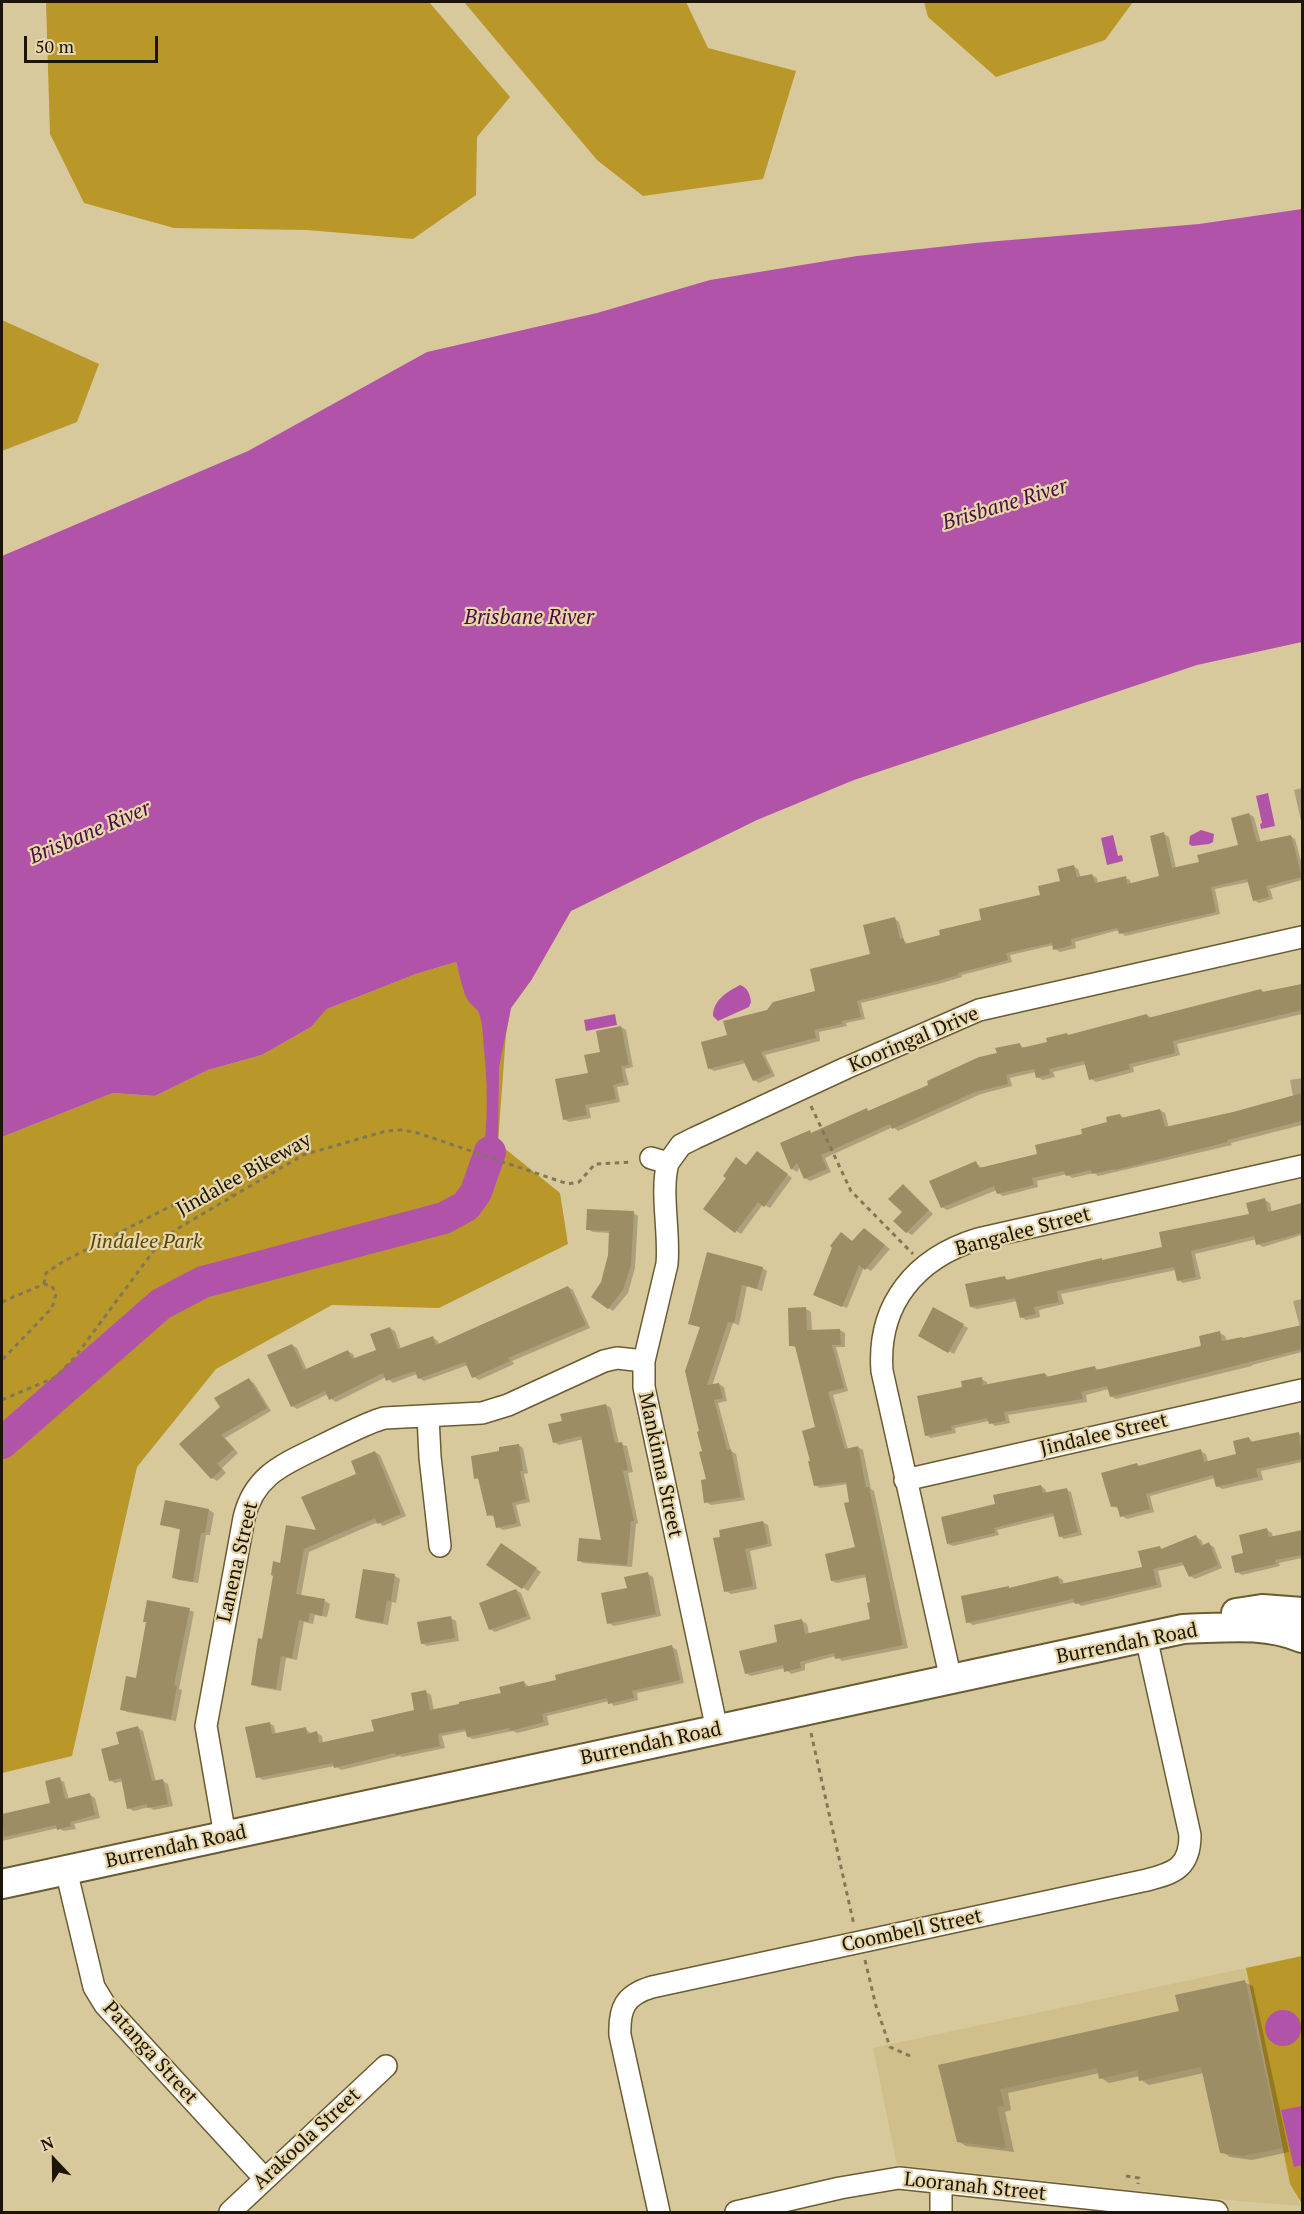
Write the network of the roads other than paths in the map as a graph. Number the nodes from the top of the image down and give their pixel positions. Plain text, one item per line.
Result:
1 (1302, 937) edge
2 (659, 1160) joint
3 (1302, 1166) edge
4 (644, 1361) junction
5 (1302, 1390) edge
6 (428, 1416) junction
7 (905, 1480) junction
8 (440, 1545) dead end
9 (1302, 1612) edge
10 (1183, 1629) junction
11 (1146, 1637) junction
12 (1302, 1638) edge
13 (951, 1680) junction
14 (717, 1730) junction
15 (225, 1836) junction
16 (66, 1870) junction
17 (2, 1884) edge
18 (386, 2066) dead end
19 (265, 2179) junction
20 (942, 2183) junction
21 (1135, 2200) edge
22 (230, 2212) edge
23 (659, 2212) edge
24 (736, 2212) edge
25 (941, 2212) edge
26 (1217, 2212) edge

1 - 2 street, Kooringal Drive
2 - 4 street, Mankinna Street
3 - 7 street, Bangalee Street
4 - 6 street, Lanena Street
4 - 14 street, Mankinna Street
5 - 7 street, Jindalee Street
6 - 8 street
6 - 15 street, Lanena Street
7 - 13 street, Bangalee Street
9 - 10 street
10 - 11 street, Burrendah Road
10 - 12 street, Burrendah Road
11 - 13 street, Burrendah Road
11 - 23 street, Coombell Street
13 - 14 street, Burrendah Road
14 - 15 street, Burrendah Road
15 - 16 street, Burrendah Road
16 - 17 street, Burrendah Road
16 - 19 street, Patanga Street
18 - 19 street, Arakoola Street
19 - 22 street, Arakoola Street
20 - 21 street, Looranah Street
20 - 24 street, Looranah Street
20 - 25 street
21 - 26 street, Looranah Street

